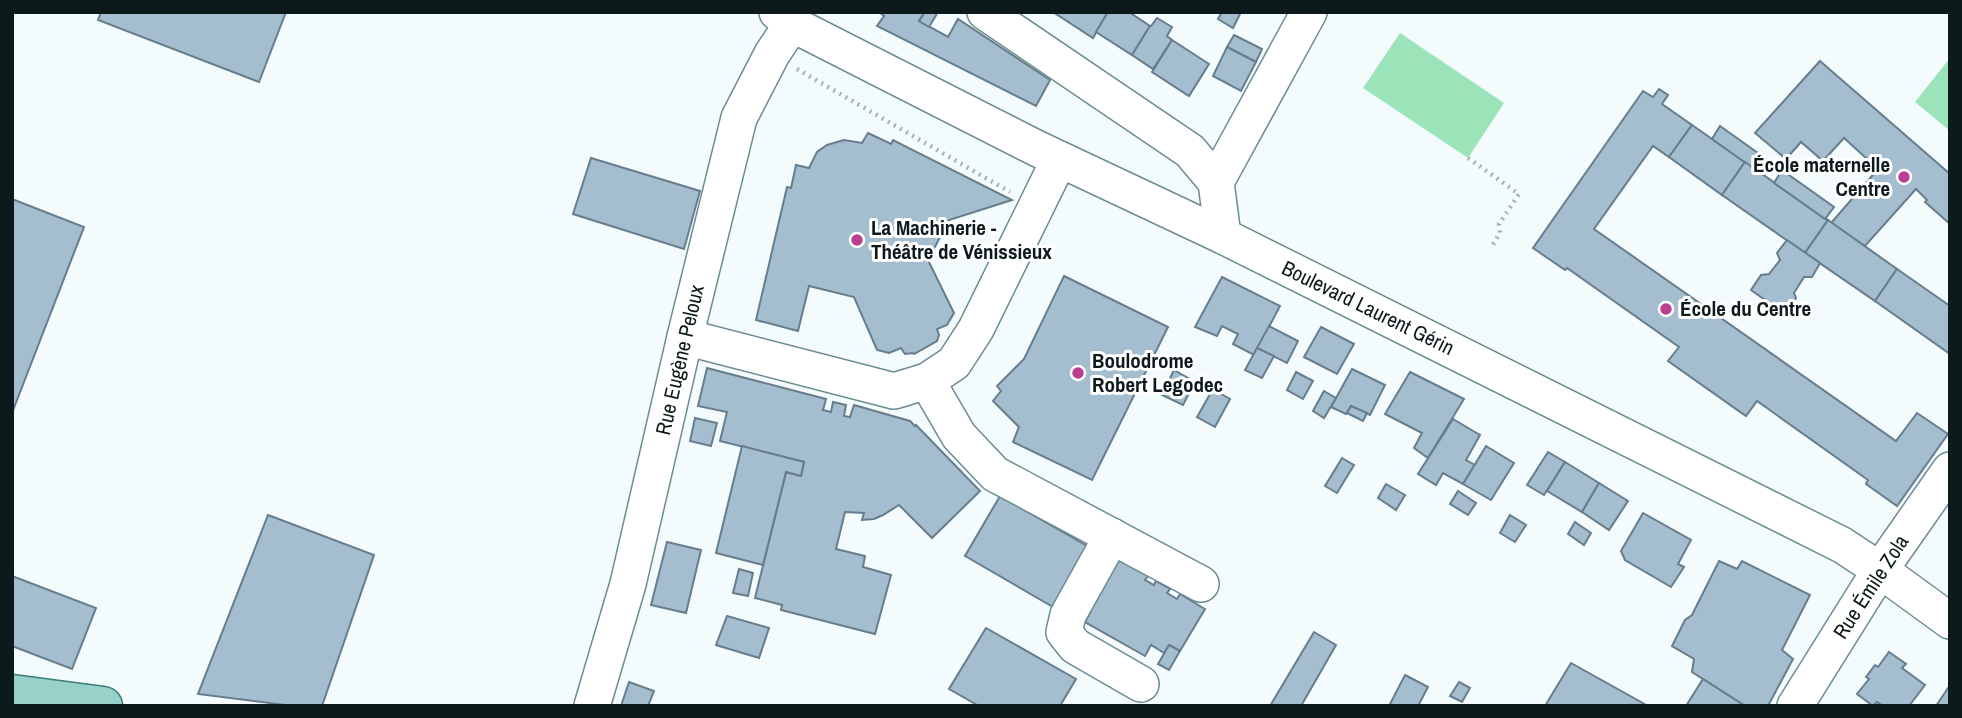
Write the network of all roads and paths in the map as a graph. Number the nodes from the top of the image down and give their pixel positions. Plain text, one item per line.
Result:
1 (985, 12) edge
2 (1309, 12) edge
3 (785, 18) edge
4 (772, 54) junction
5 (1468, 158) dead end
6 (1059, 160) junction
7 (1216, 182) junction
8 (1010, 192) dead end
9 (1223, 236) junction
10 (1492, 246) dead end
11 (685, 337) junction
12 (927, 381) junction
13 (1950, 470) edge
14 (1112, 536) junction
15 (1880, 570) junction
16 (1201, 584) dead end
17 (1950, 621) edge
18 (1141, 684) dead end
19 (12, 694) edge
20 (81, 704) edge
21 (592, 706) edge
22 (1795, 706) edge

1 - 7 street
2 - 7 street
3 - 4 street, Rue Eugène Peloux
3 - 6 street, Boulevard Laurent Gérin
4 - 8 path
4 - 11 street, Rue Eugène Peloux
5 - 10 path
6 - 9 street, Boulevard Laurent Gérin
6 - 12 street
7 - 9 street
9 - 15 street, Boulevard Laurent Gérin
11 - 12 street
11 - 21 street, Rue Eugène Peloux
12 - 14 street
13 - 15 street, Rue Émile Zola
14 - 16 street
14 - 18 street
15 - 17 street, Boulevard Laurent Gérin
15 - 22 street, Rue Émile Zola
19 - 20 main road

